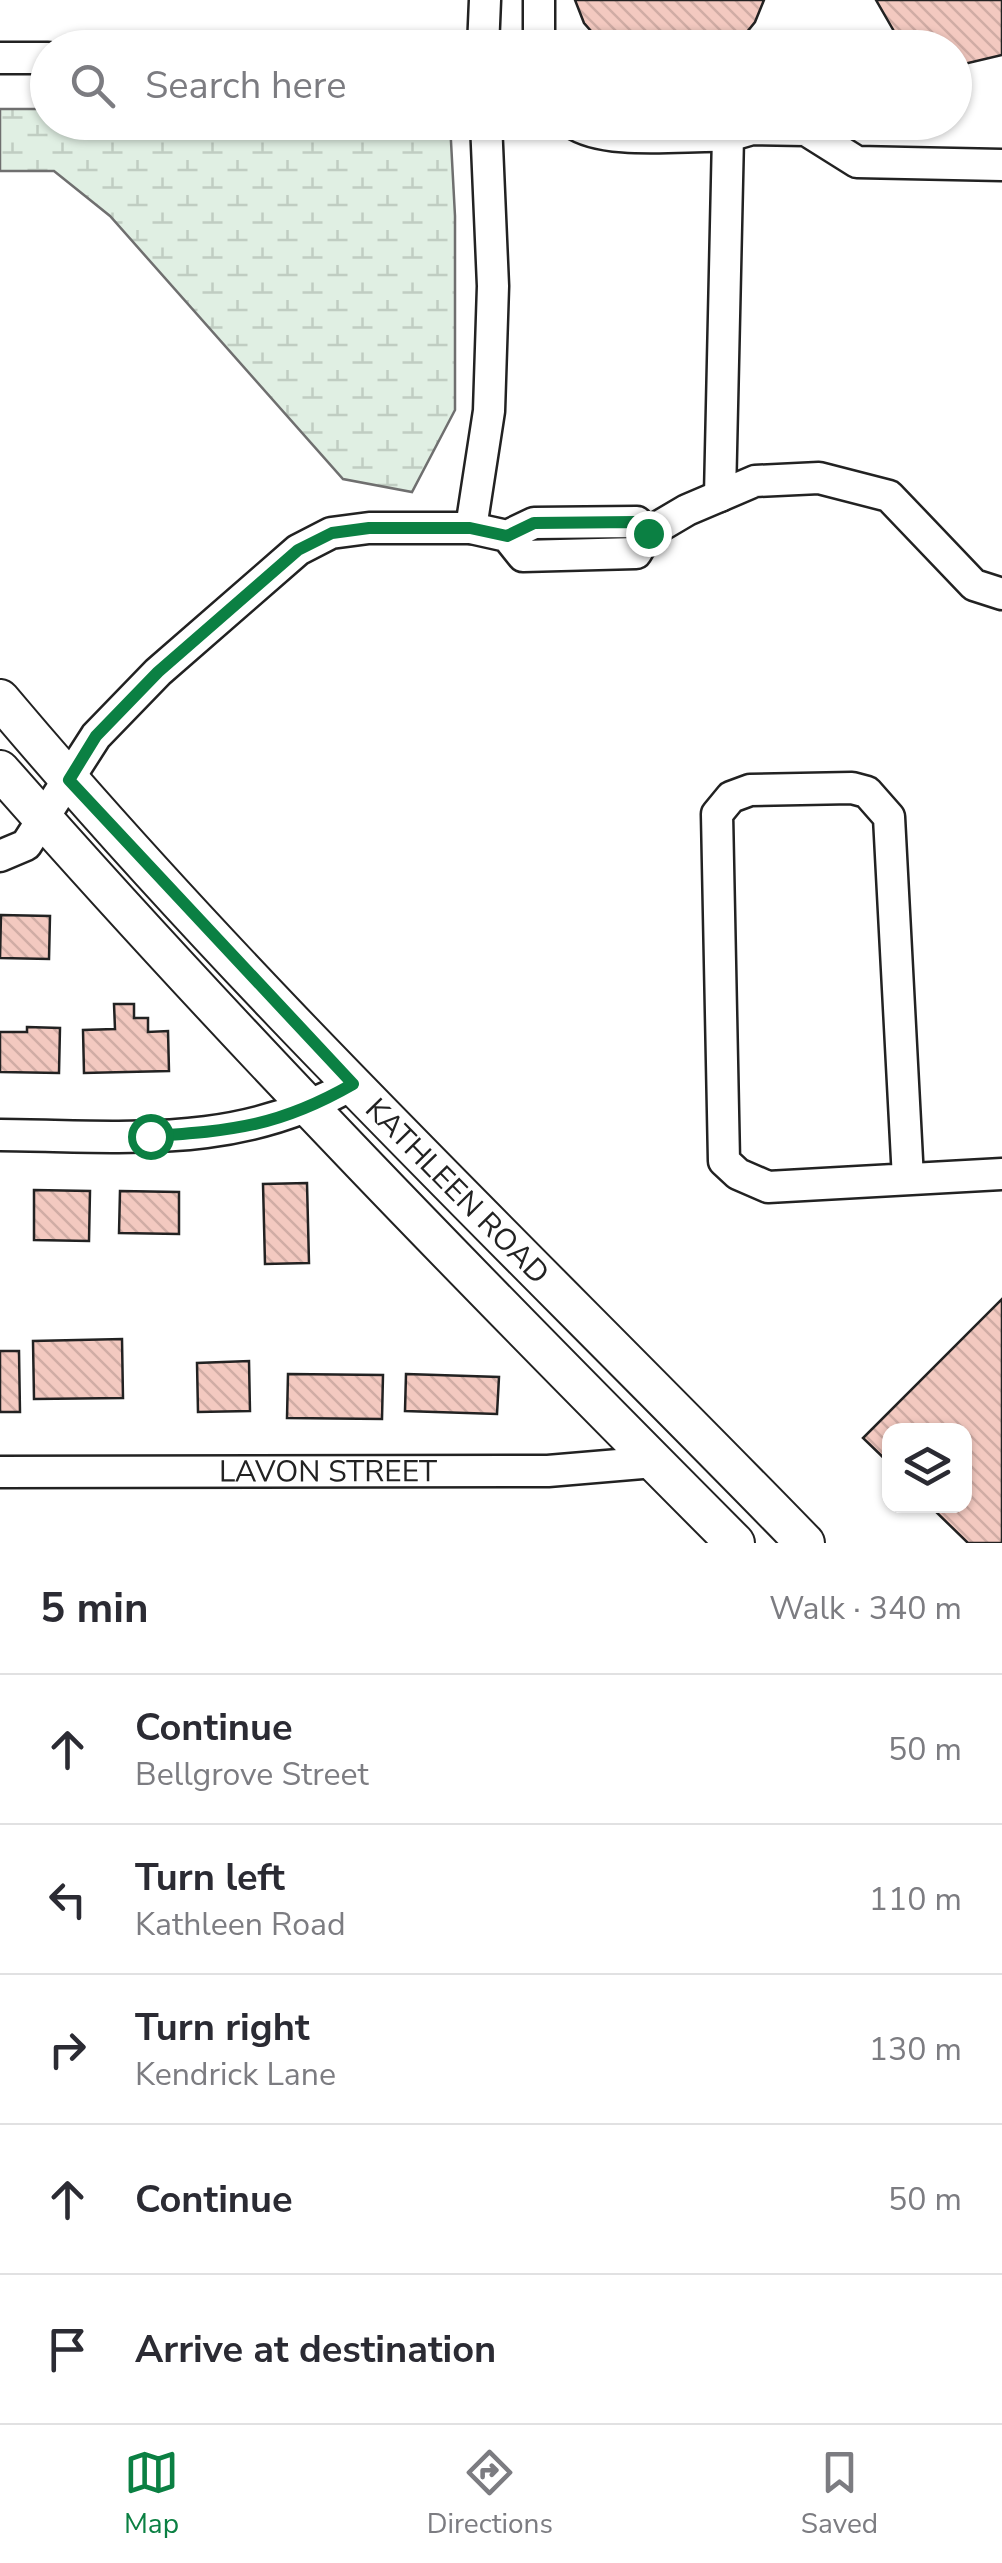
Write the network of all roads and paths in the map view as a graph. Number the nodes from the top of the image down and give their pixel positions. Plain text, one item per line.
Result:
1 (485, 0) edge
2 (539, 0) edge
3 (484, 30) edge
4 (539, 30) edge
5 (0, 58) edge
6 (30, 58) edge
7 (487, 140) edge
8 (728, 140) edge
9 (822, 140) edge
10 (1002, 165) edge
11 (720, 496) junction
12 (470, 528) junction
13 (1002, 594) edge
14 (0, 699) edge
15 (0, 770) edge
16 (69, 780) junction
17 (44, 820) junction
18 (0, 856) edge
19 (353, 1084) junction
20 (310, 1109) junction
21 (0, 1136) edge
22 (1002, 1174) edge
23 (908, 1179) junction
24 (654, 1462) junction
25 (0, 1472) edge
26 (735, 1543) edge
27 (806, 1543) edge

1 - 3 street
2 - 4 street
5 - 6 street
7 - 12 street
8 - 11 street
9 - 10 street
11 - 12 street
11 - 13 street
12 - 16 street
14 - 16 main road, KATHLEEN ROAD
15 - 17 main road, KATHLEEN ROAD
16 - 17 street
16 - 19 main road, KATHLEEN ROAD
17 - 18 street
17 - 20 main road, KATHLEEN ROAD
19 - 20 street
19 - 27 main road, KATHLEEN ROAD
20 - 21 street
20 - 24 main road, KATHLEEN ROAD
22 - 23 street
23 - 23 street
24 - 25 street, LAVON STREET
24 - 26 main road, KATHLEEN ROAD

